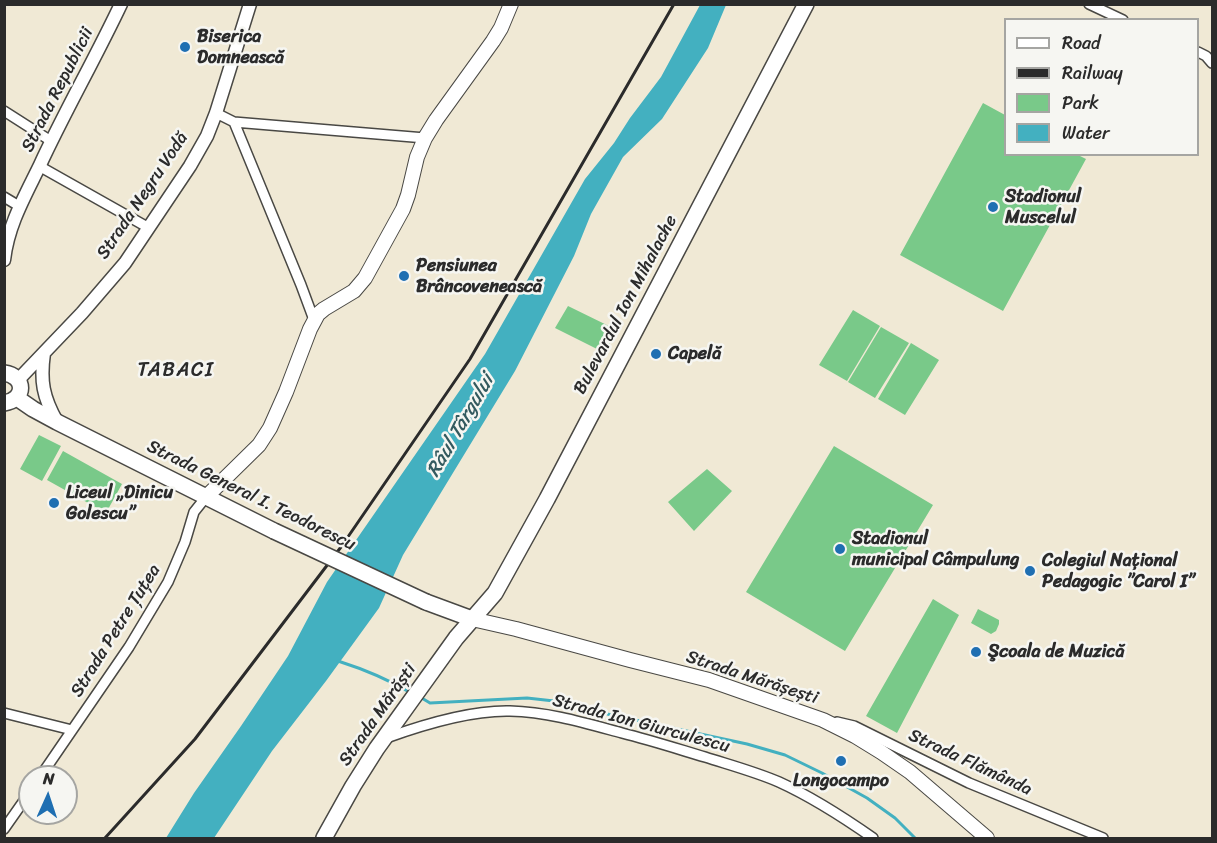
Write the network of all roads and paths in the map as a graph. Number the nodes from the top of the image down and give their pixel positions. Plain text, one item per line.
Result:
1 (121, 4) edge
2 (250, 4) edge
3 (511, 4) edge
4 (806, 4) edge
5 (1089, 4) edge
6 (1119, 18) edge
7 (1199, 53) edge
8 (1212, 63) edge
9 (4, 111) edge
10 (216, 113) junction
11 (234, 122) junction
12 (424, 138) junction
13 (51, 141) junction
14 (39, 166) junction
15 (4, 197) edge
16 (20, 206) junction
17 (149, 228) junction
18 (4, 260) edge
19 (314, 320) junction
20 (44, 353) junction
21 (11, 376) edge
22 (8, 402) edge
23 (57, 422) junction
24 (207, 497) junction
25 (472, 619) junction
26 (4, 712) edge
27 (823, 720) junction
28 (72, 730) junction
29 (385, 739) junction
30 (48, 765) edge
31 (18, 809) edge
32 (4, 829) edge
33 (324, 838) edge
34 (873, 838) edge
35 (987, 838) edge
36 (1103, 838) edge

1 - 13 street, Strada Republicii
2 - 10 street, Strada Negru Vodă
3 - 12 main road
4 - 25 main road, Bulevardul Ion Mihalache
5 - 6 street
7 - 8 street
9 - 13 street
10 - 11 street
10 - 17 street, Strada Negru Vodă
11 - 12 street
11 - 19 street
12 - 19 main road
13 - 14 street, Strada Republicii
14 - 16 street, Strada Republicii
14 - 17 street
15 - 16 street
16 - 18 street, Strada Republicii
17 - 20 street, Strada Negru Vodă
19 - 24 main road
20 - 21 street, Strada Negru Vodă
20 - 23 street
21 - 22 main road
22 - 23 main road, Strada General I. Teodorescu
23 - 24 main road, Strada General I. Teodorescu
24 - 25 main road, Strada General I. Teodorescu, bridge
24 - 28 street, Strada Petre Țuțea
25 - 27 main road, Strada Mărășești
25 - 29 main road, Strada Mărăști
26 - 28 street
27 - 35 main road, Strada Mărășești
27 - 36 street, Strada Flămânda
28 - 30 street, Strada Petre Țuțea
29 - 33 main road, Strada Mărăști
29 - 34 street, Strada Ion Giurculescu
31 - 32 street

